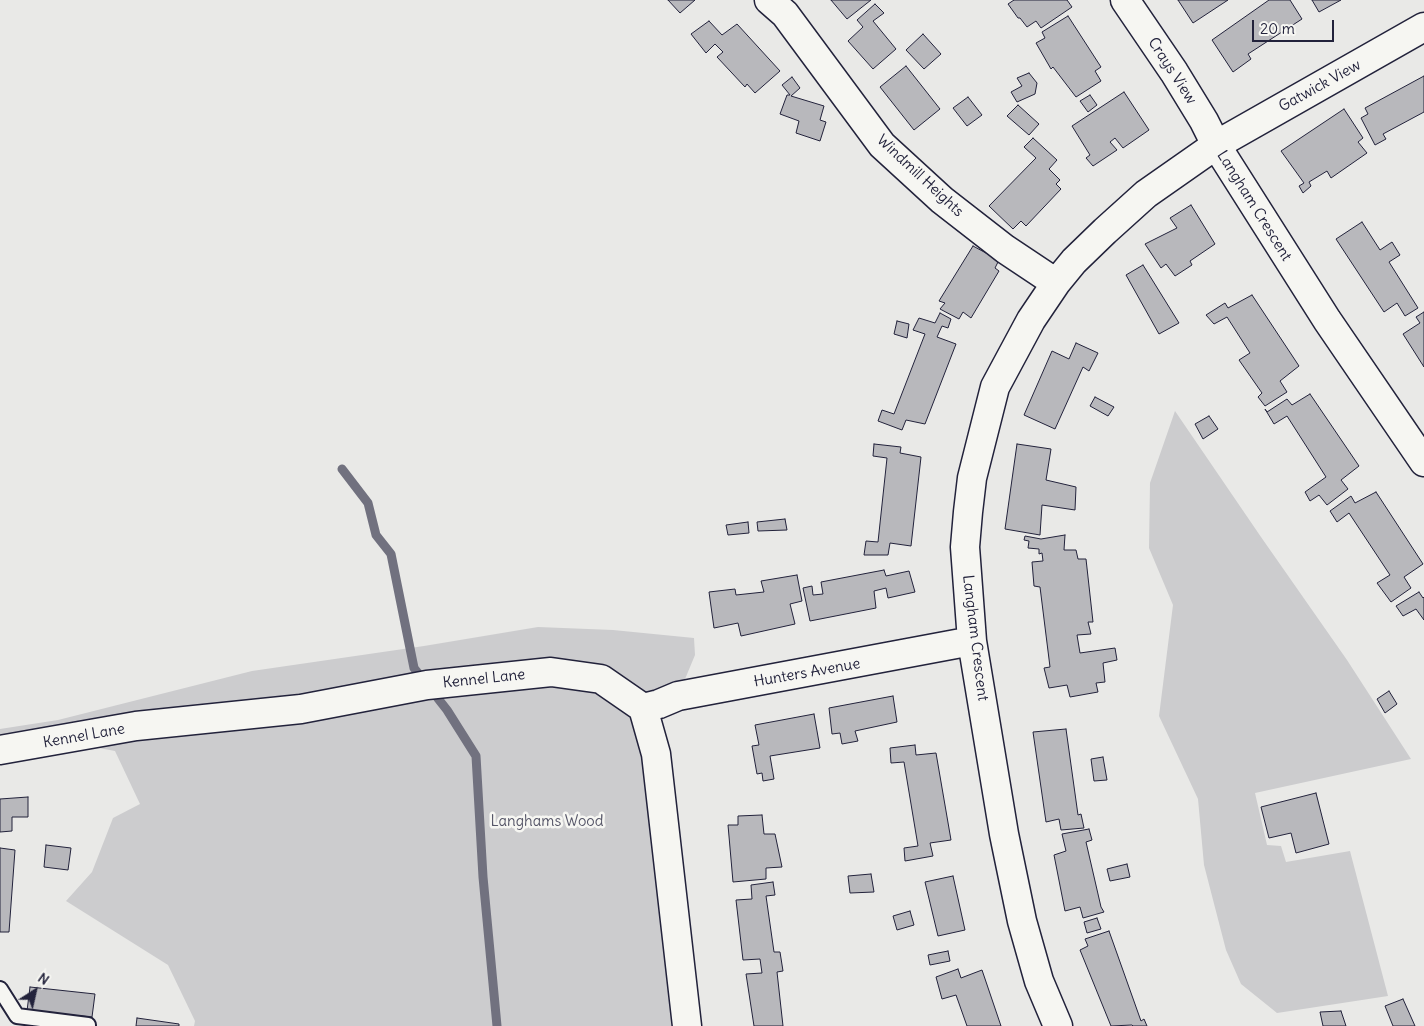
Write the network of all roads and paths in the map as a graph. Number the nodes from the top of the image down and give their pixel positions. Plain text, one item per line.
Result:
1 (769, 0) edge
2 (1125, 0) edge
3 (1424, 27) edge
4 (1216, 145) junction
5 (1056, 283) junction
6 (1424, 462) edge
7 (972, 641) junction
8 (643, 708) junction
9 (0, 750) edge
10 (0, 989) edge
11 (88, 1025) edge
12 (687, 1026) edge
13 (1058, 1026) edge

1 - 5 street, Windmill Heights
2 - 4 street, Crays View
3 - 4 street, Gatwick View
4 - 5 street, Langham Crescent
4 - 6 street, Langham Crescent
5 - 7 street, Langham Crescent
7 - 8 street, Hunters Avenue
7 - 13 street, Langham Crescent
8 - 9 street, Kennel Lane
8 - 12 street
10 - 11 lane

